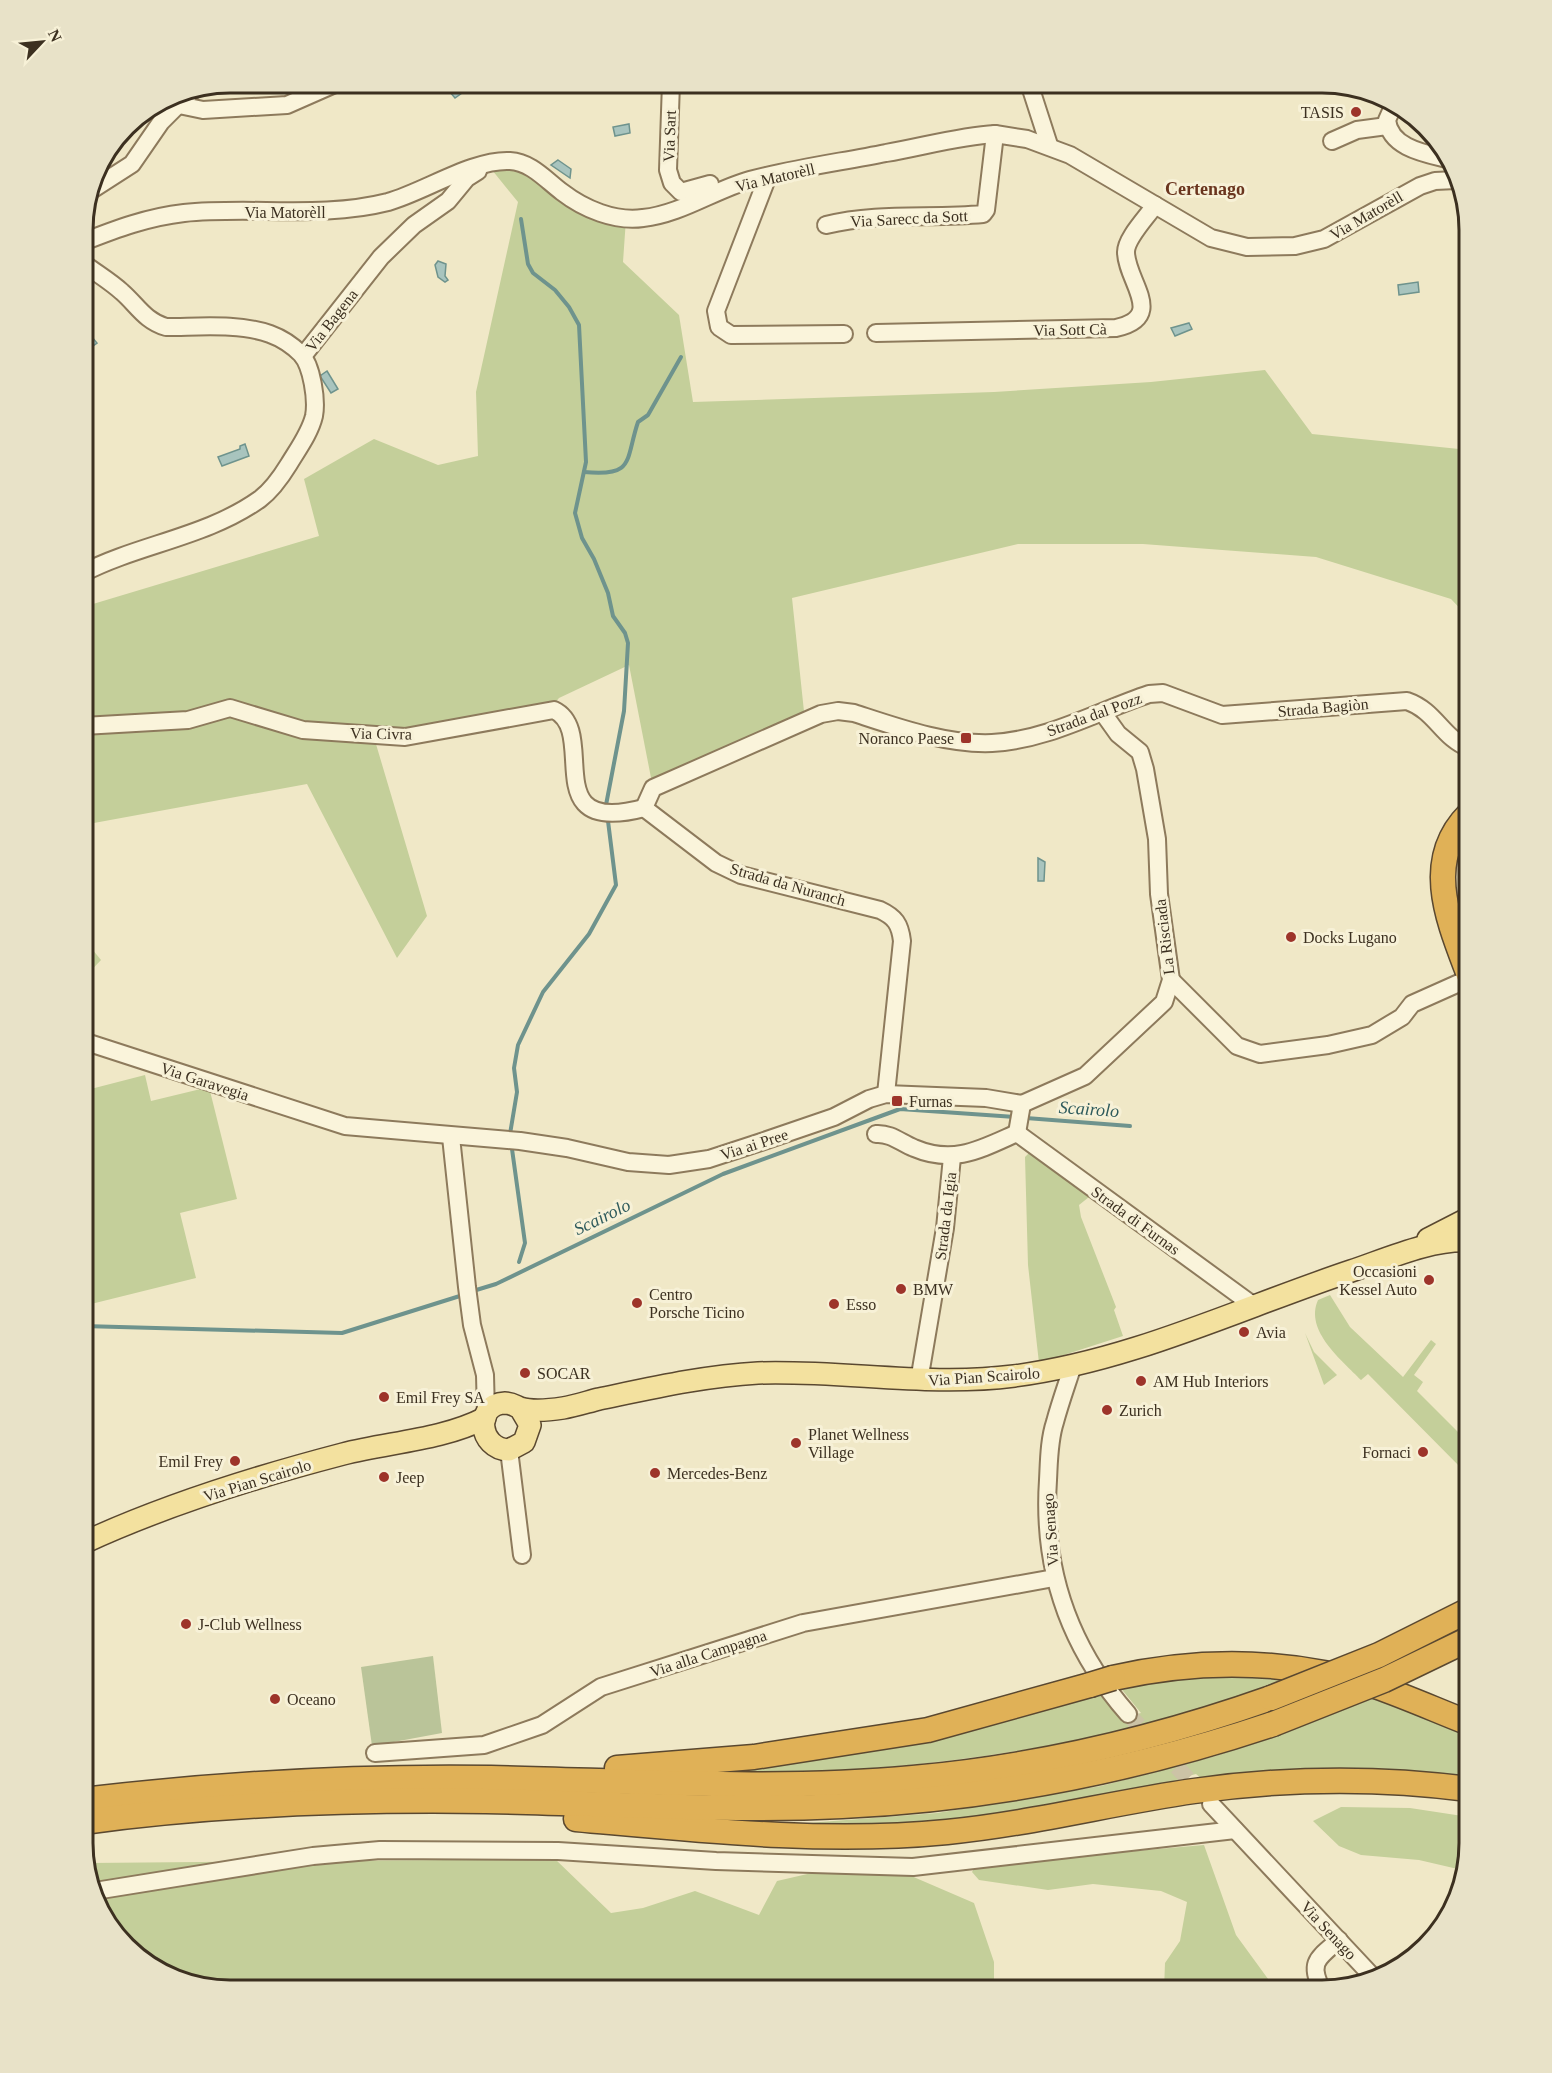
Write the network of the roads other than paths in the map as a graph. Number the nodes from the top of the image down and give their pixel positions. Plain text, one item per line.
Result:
1 (313, 93) edge
2 (667, 93) edge
3 (1032, 93) edge
4 (182, 102) edge
5 (179, 105) junction
6 (1391, 111) edge
7 (1387, 126) junction
8 (995, 134) junction
9 (1332, 141) dead end
10 (1049, 145) junction
11 (1437, 156) edge
12 (488, 165) junction
13 (768, 176) junction
14 (443, 180) junction
15 (1450, 180) edge
16 (101, 184) edge
17 (735, 185) junction
18 (451, 199) junction
19 (1155, 206) junction
20 (826, 225) dead end
21 (93, 238) edge
22 (93, 270) edge
23 (876, 333) dead end
24 (844, 334) dead end
25 (303, 356) junction
26 (93, 568) edge
27 (1163, 693) joint
28 (1103, 713) junction
29 (93, 725) edge
30 (1459, 742) edge
31 (644, 808) junction
32 (1459, 829) edge
33 (1459, 960) edge
34 (1171, 980) junction
35 (1459, 981) edge
36 (93, 1044) edge
37 (886, 1094) junction
38 (1022, 1104) junction
39 (327, 1121) joint
40 (1017, 1133) junction
41 (876, 1134) dead end
42 (451, 1137) junction
43 (952, 1157) junction
44 (1459, 1224) edge
45 (1459, 1242) edge
46 (1390, 1258) junction
47 (1254, 1306) junction
48 (1073, 1365) junction
49 (919, 1381) junction
50 (520, 1408) junction
51 (564, 1408) junction
52 (486, 1416) junction
53 (529, 1432) junction
54 (438, 1435) junction
55 (488, 1441) junction
56 (508, 1450) junction
57 (93, 1539) edge
58 (522, 1555) dead end
59 (1054, 1578) junction
60 (1459, 1615) edge
61 (1459, 1644) edge
62 (1128, 1714) tunnel mouth
63 (1459, 1719) edge
64 (375, 1753) dead end
65 (1329, 1780) junction
66 (285, 1782) junction
67 (1459, 1789) edge
68 (93, 1799) edge
69 (1459, 1800) edge
70 (298, 1804) junction
71 (1211, 1804) tunnel mouth
72 (93, 1821) edge
73 (1235, 1830) junction
74 (101, 1890) edge
75 (1339, 1940) junction
76 (1368, 1972) edge
77 (1319, 1980) edge

1 - 5 street
2 - 17 street, Via Sart
3 - 10 street
4 - 5 street
5 - 16 street
6 - 7 street
7 - 9 street
7 - 11 street
8 - 10 street, Via Matorèll
8 - 13 street, Via Matorèll
8 - 20 street, Via Sarecc da Sott
10 - 19 street, Via Matorèll
12 - 14 street, Via Matorèll
12 - 17 street, Via Matorèll
12 - 18 street, Via Bagena
13 - 17 street, Via Matorèll
13 - 24 street
14 - 18 street
14 - 21 street, Via Matorèll
15 - 19 street, Via Matorèll
18 - 25 street, Via Bagena
19 - 23 street, Via Sott Cà
22 - 25 street, Via Bagena
25 - 26 street
27 - 28 street, Strada dal Pozz
27 - 30 street, Strada Bagiòn
28 - 31 street, Strada dal Pozz
28 - 34 street, La Risciada
29 - 31 street, Via Civra
31 - 37 street, Strada da Nuranch
32 - 33 highway
34 - 35 street
34 - 38 street, La Risciada
36 - 39 street, Via Garavegia
37 - 38 street, Via ai Pree
37 - 42 street, Via ai Pree
38 - 40 street
39 - 42 street, Via ai Pree
40 - 43 street, Strada da Igia
40 - 47 street, Strada di Furnas
41 - 43 street, Strada da Igia
42 - 52 street
43 - 49 street, Strada da Igia
44 - 46 main road, Via Pian Scairolo
45 - 46 main road, Via Pian Scairolo
46 - 47 main road, Via Pian Scairolo
47 - 48 main road, Via Pian Scairolo
48 - 49 main road, Via Pian Scairolo
48 - 59 street, Via Senago
49 - 51 main road, Via Pian Scairolo
50 - 51 main road
50 - 52 main road
50 - 53 main road
51 - 53 main road
52 - 54 main road
52 - 55 main road
53 - 56 main road
54 - 55 main road
54 - 57 main road, Via Pian Scairolo
55 - 56 main road
56 - 58 street
59 - 62 street, Via Senago
59 - 64 street, Via alla Campagna
60 - 66 highway, bridge
61 - 70 highway, bridge
63 - 66 highway
65 - 67 highway
65 - 69 highway
65 - 70 highway
66 - 68 highway
70 - 72 highway
71 - 73 street, Via Senago
73 - 74 street
73 - 75 street, Via Senago
75 - 76 street, Via Senago
75 - 77 street

